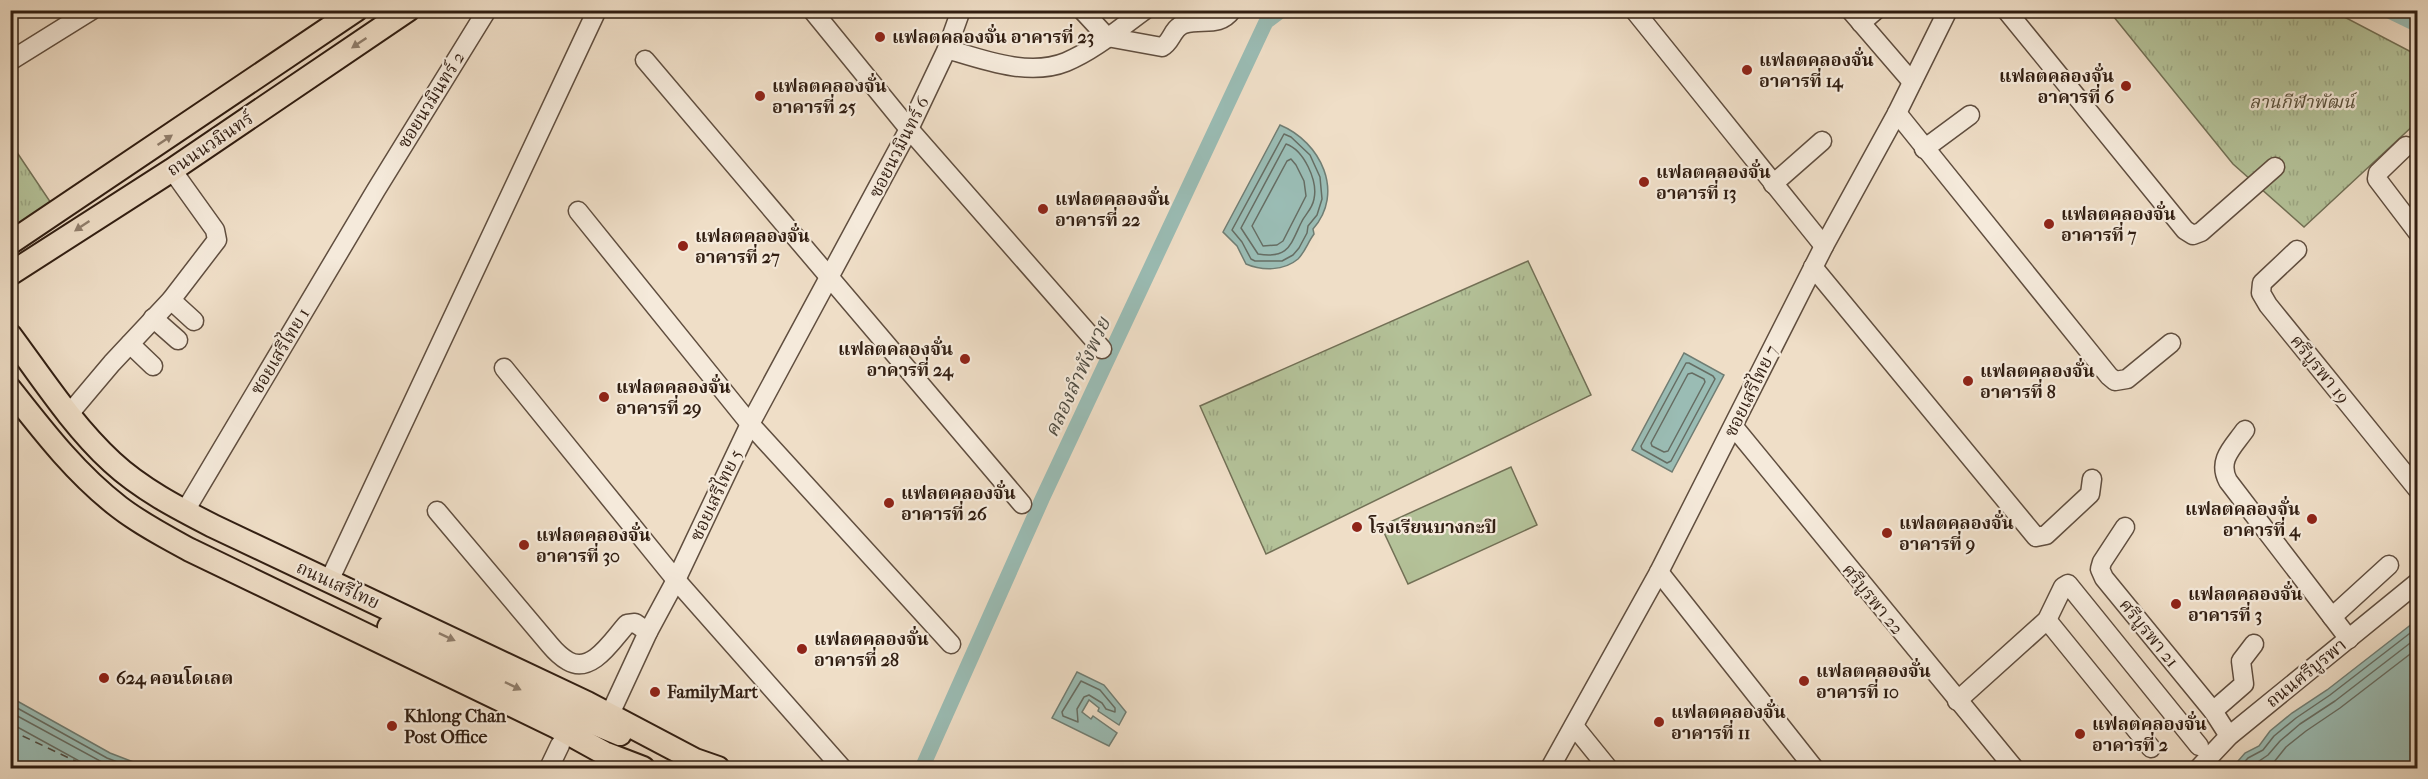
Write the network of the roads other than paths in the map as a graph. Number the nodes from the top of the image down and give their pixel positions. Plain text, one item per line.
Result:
1 (92, 10) edge
2 (356, 10) edge
3 (408, 10) edge
4 (487, 10) edge
5 (597, 10) edge
6 (812, 10) edge
7 (960, 10) edge
8 (1082, 10) edge
9 (1145, 10) edge
10 (1232, 10) edge
11 (1634, 10) edge
12 (1876, 10) edge
13 (1948, 10) edge
14 (2006, 10) edge
15 (1856, 17) edge
16 (1107, 37) junction
17 (947, 49) junction
18 (645, 60) dead end
19 (10, 61) edge
20 (1912, 82) junction
21 (1898, 113) junction
22 (1970, 115) dead end
23 (909, 129) junction
24 (1822, 141) dead end
25 (2406, 146) dead end
26 (1924, 149) junction
27 (2275, 167) dead end
28 (172, 170) junction
29 (117, 172) junction
30 (1773, 184) junction
31 (376, 190) joint
32 (132, 195) junction
33 (578, 211) dead end
34 (2418, 233) edge
35 (10, 243) edge
36 (1824, 246) junction
37 (2297, 250) dead end
38 (1813, 267) junction
39 (10, 274) edge
40 (829, 279) junction
41 (171, 300) junction
42 (153, 318) junction
43 (194, 321) dead end
44 (10, 335) edge
45 (178, 340) dead end
46 (2171, 343) dead end
47 (130, 344) junction
48 (1102, 349) dead end
49 (10, 361) edge
50 (153, 366) dead end
51 (504, 368) dead end
52 (10, 389) edge
53 (10, 403) edge
54 (69, 414) junction
55 (750, 424) junction
56 (1734, 427) junction
57 (2245, 430) dead end
58 (2092, 479) dead end
59 (2418, 490) edge
60 (1022, 504) dead end
61 (185, 511) junction
62 (437, 511) dead end
63 (2125, 527) dead end
64 (2389, 565) dead end
65 (1659, 572) junction
66 (676, 580) junction
67 (329, 581) junction
68 (2418, 582) edge
69 (2332, 617) junction
70 (2047, 620) junction
71 (648, 632) junction
72 (2349, 639) junction
73 (951, 644) dead end
74 (2254, 644) dead end
75 (1957, 701) junction
76 (2212, 711) junction
77 (610, 714) junction
78 (1574, 726) junction
79 (2229, 736) junction
80 (560, 745) junction
81 (2199, 746) dead end
82 (2151, 748) dead end
83 (695, 760) junction
84 (549, 768) edge
85 (612, 768) edge
86 (643, 768) edge
87 (718, 768) edge
88 (842, 768) edge
89 (1550, 768) edge
90 (1608, 768) edge
91 (1814, 768) edge
92 (2014, 768) edge
93 (2199, 768) edge

1 - 19 street
29 -> 2 main road, ถนนนวมินทร์
3 -> 28 main road, ถนนนวมินทร์
4 - 31 street, ซอยนวมินทร์ 2
5 - 67 street
6 - 23 street
7 - 17 street, ซอยนวมินทร์ 6
8 - 16 street
9 - 16 street
10 - 16 street
11 - 30 street
12 - 15 street
13 - 20 street, ซอยเสรีไทย 7
14 - 27 street
15 - 20 street
16 - 17 street
17 - 23 street, ซอยนวมินทร์ 6
18 - 40 street
20 - 21 street, ซอยเสรีไทย 7
21 - 26 street
21 - 36 street, ซอยเสรีไทย 7
22 - 26 street
23 - 40 street, ซอยนวมินทร์ 6
23 - 48 street
24 - 30 street
25 - 34 street
26 - 46 street
28 - 32 main road, ถนนนวมินทร์
28 - 41 street
29 - 32 main road
29 - 35 main road, ถนนนวมินทร์
30 - 36 street
31 - 61 street, ซอยเสรีไทย 1
32 -> 39 main road, ถนนนวมินทร์
33 - 55 street
36 - 38 street, ซอยเสรีไทย 7
37 - 59 street, ศรีบูรพา 19
38 - 56 street, ซอยเสรีไทย 7
38 - 58 street
40 - 55 street, ซอยเสรีไทย 5
40 - 60 street
41 - 42 street
41 - 43 street
42 - 45 street
42 - 47 street
44 - 54 main road, ถนนเสรีไทย
47 - 50 street
47 - 54 street
49 -> 83 main road
51 - 66 street
52 - 86 main road
53 - 80 main road
54 - 61 main road, ถนนเสรีไทย
55 - 66 street, ซอยเสรีไทย 5
55 - 73 street
56 - 65 street, ซอยเสรีไทย 7
56 - 75 street, ศรีบูรพา 22
57 - 69 street
61 - 67 main road, ถนนเสรีไทย
62 - 71 street
63 - 76 street, ศรีบูรพา 21
64 - 69 street
65 - 78 street, ซอยเสรีไทย 7
65 - 91 street
66 - 71 street, ซอยเสรีไทย 5
66 - 88 street
67 -> 77 main road, ถนนเสรีไทย
68 - 72 street, ถนนศรีบูรพา
69 - 72 street
70 - 75 street
70 - 81 street
70 - 82 street
71 - 77 street, ซอยเสรีไทย 5
72 - 79 street, ถนนศรีบูรพา
74 - 76 street
75 - 92 street, ศรีบูรพา 22
76 - 79 street, ศรีบูรพา 21
77 - 83 main road, ถนนเสรีไทย
78 - 89 street, ซอยเสรีไทย 7
78 - 90 street
79 - 93 street, ถนนศรีบูรพา
80 - 84 street
80 - 85 main road
83 - 87 main road, ถนนเสรีไทย

